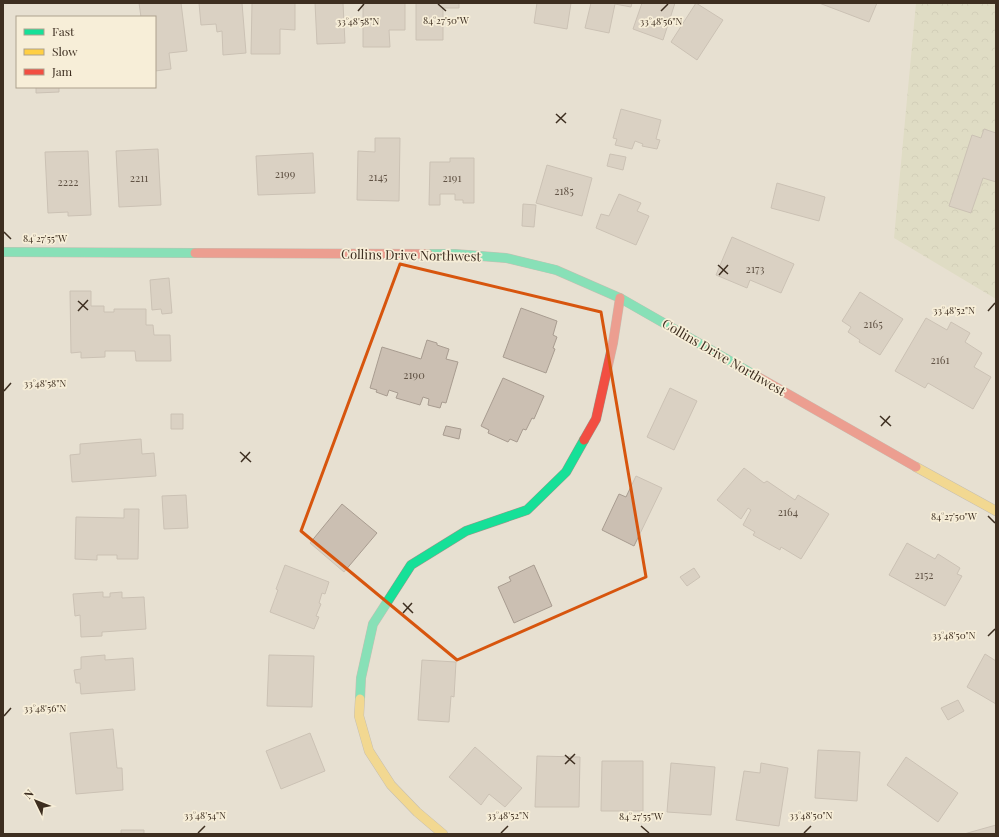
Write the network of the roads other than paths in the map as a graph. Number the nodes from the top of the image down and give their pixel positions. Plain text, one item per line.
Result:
1 (3, 252) edge
2 (620, 298) junction
3 (996, 511) edge
4 (443, 834) edge

1 - 2 street, Collins Drive Northwest
2 - 3 street, Collins Drive Northwest
2 - 4 street

